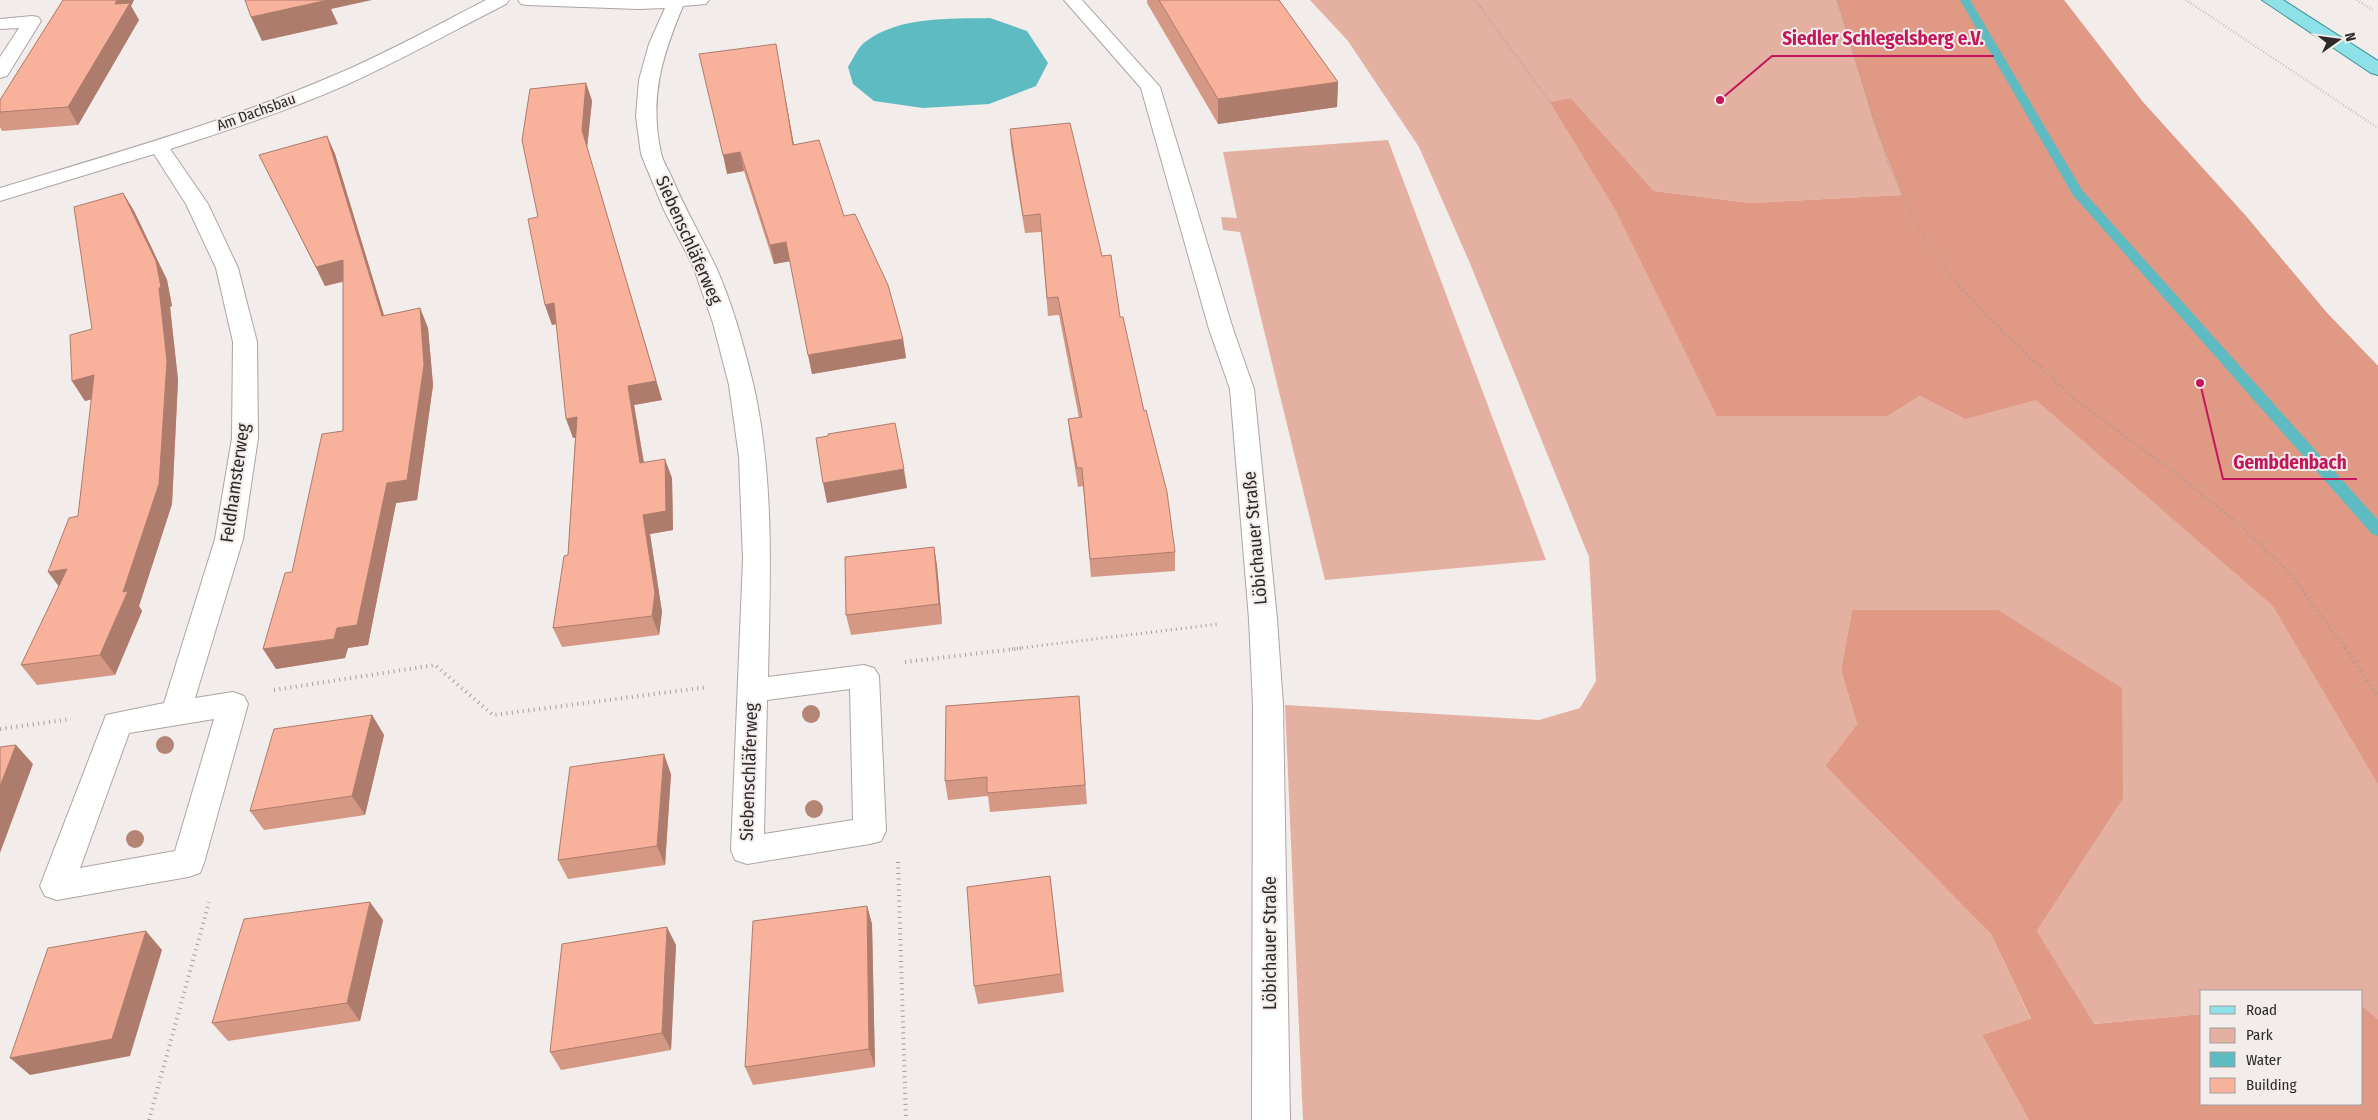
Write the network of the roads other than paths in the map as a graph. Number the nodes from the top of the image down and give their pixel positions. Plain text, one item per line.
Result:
1 (500, 0) edge
2 (527, 0) edge
3 (700, 0) edge
4 (1073, 0) edge
5 (2271, 0) edge
6 (676, 2) junction
7 (0, 24) edge
8 (2378, 69) edge
9 (0, 72) edge
10 (158, 146) junction
11 (0, 195) edge
12 (753, 686) junction
13 (176, 713) junction
14 (1271, 1120) edge

1 - 10 street, Am Dachsbau
2 - 6 street
3 - 6 street
4 - 14 street, Löbichauer Straße
5 - 8 main road
6 - 12 street, Siebenschläferweg
7 - 9 street
10 - 11 street, Am Dachsbau
10 - 13 street, Feldhamsterweg
12 - 12 street, Siebenschläferweg
13 - 13 street

